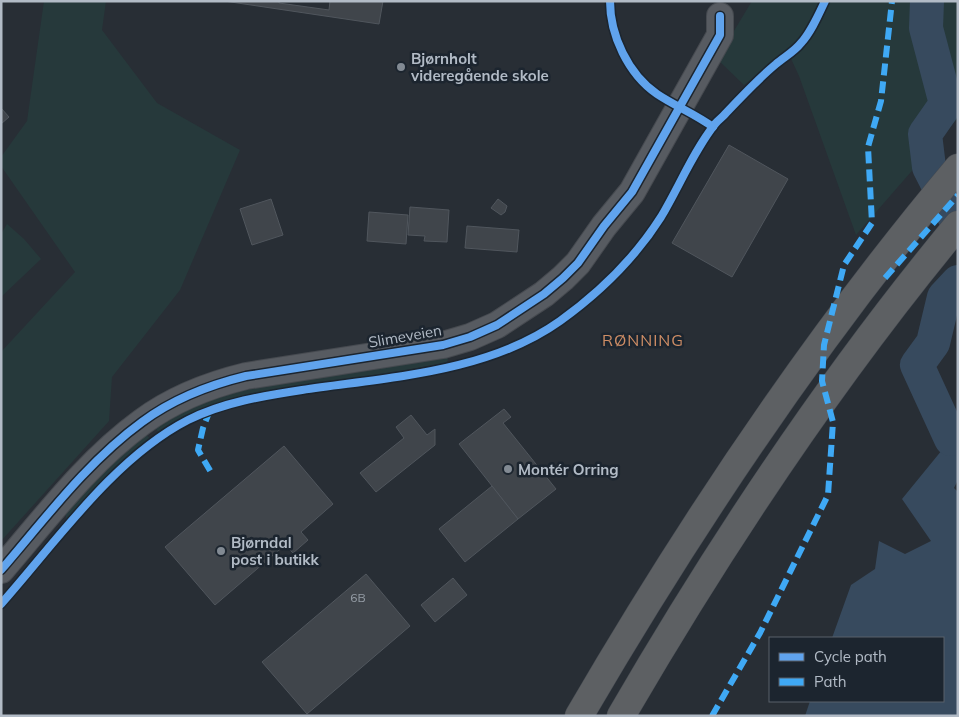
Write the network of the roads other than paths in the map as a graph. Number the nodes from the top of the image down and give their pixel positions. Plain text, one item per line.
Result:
1 (724, 9) edge
2 (958, 168) edge
3 (958, 225) edge
4 (1, 570) edge
5 (579, 716) edge
6 (621, 716) edge

1 - 4 street, Slimeveien
2 - 5 highway
3 - 6 highway

